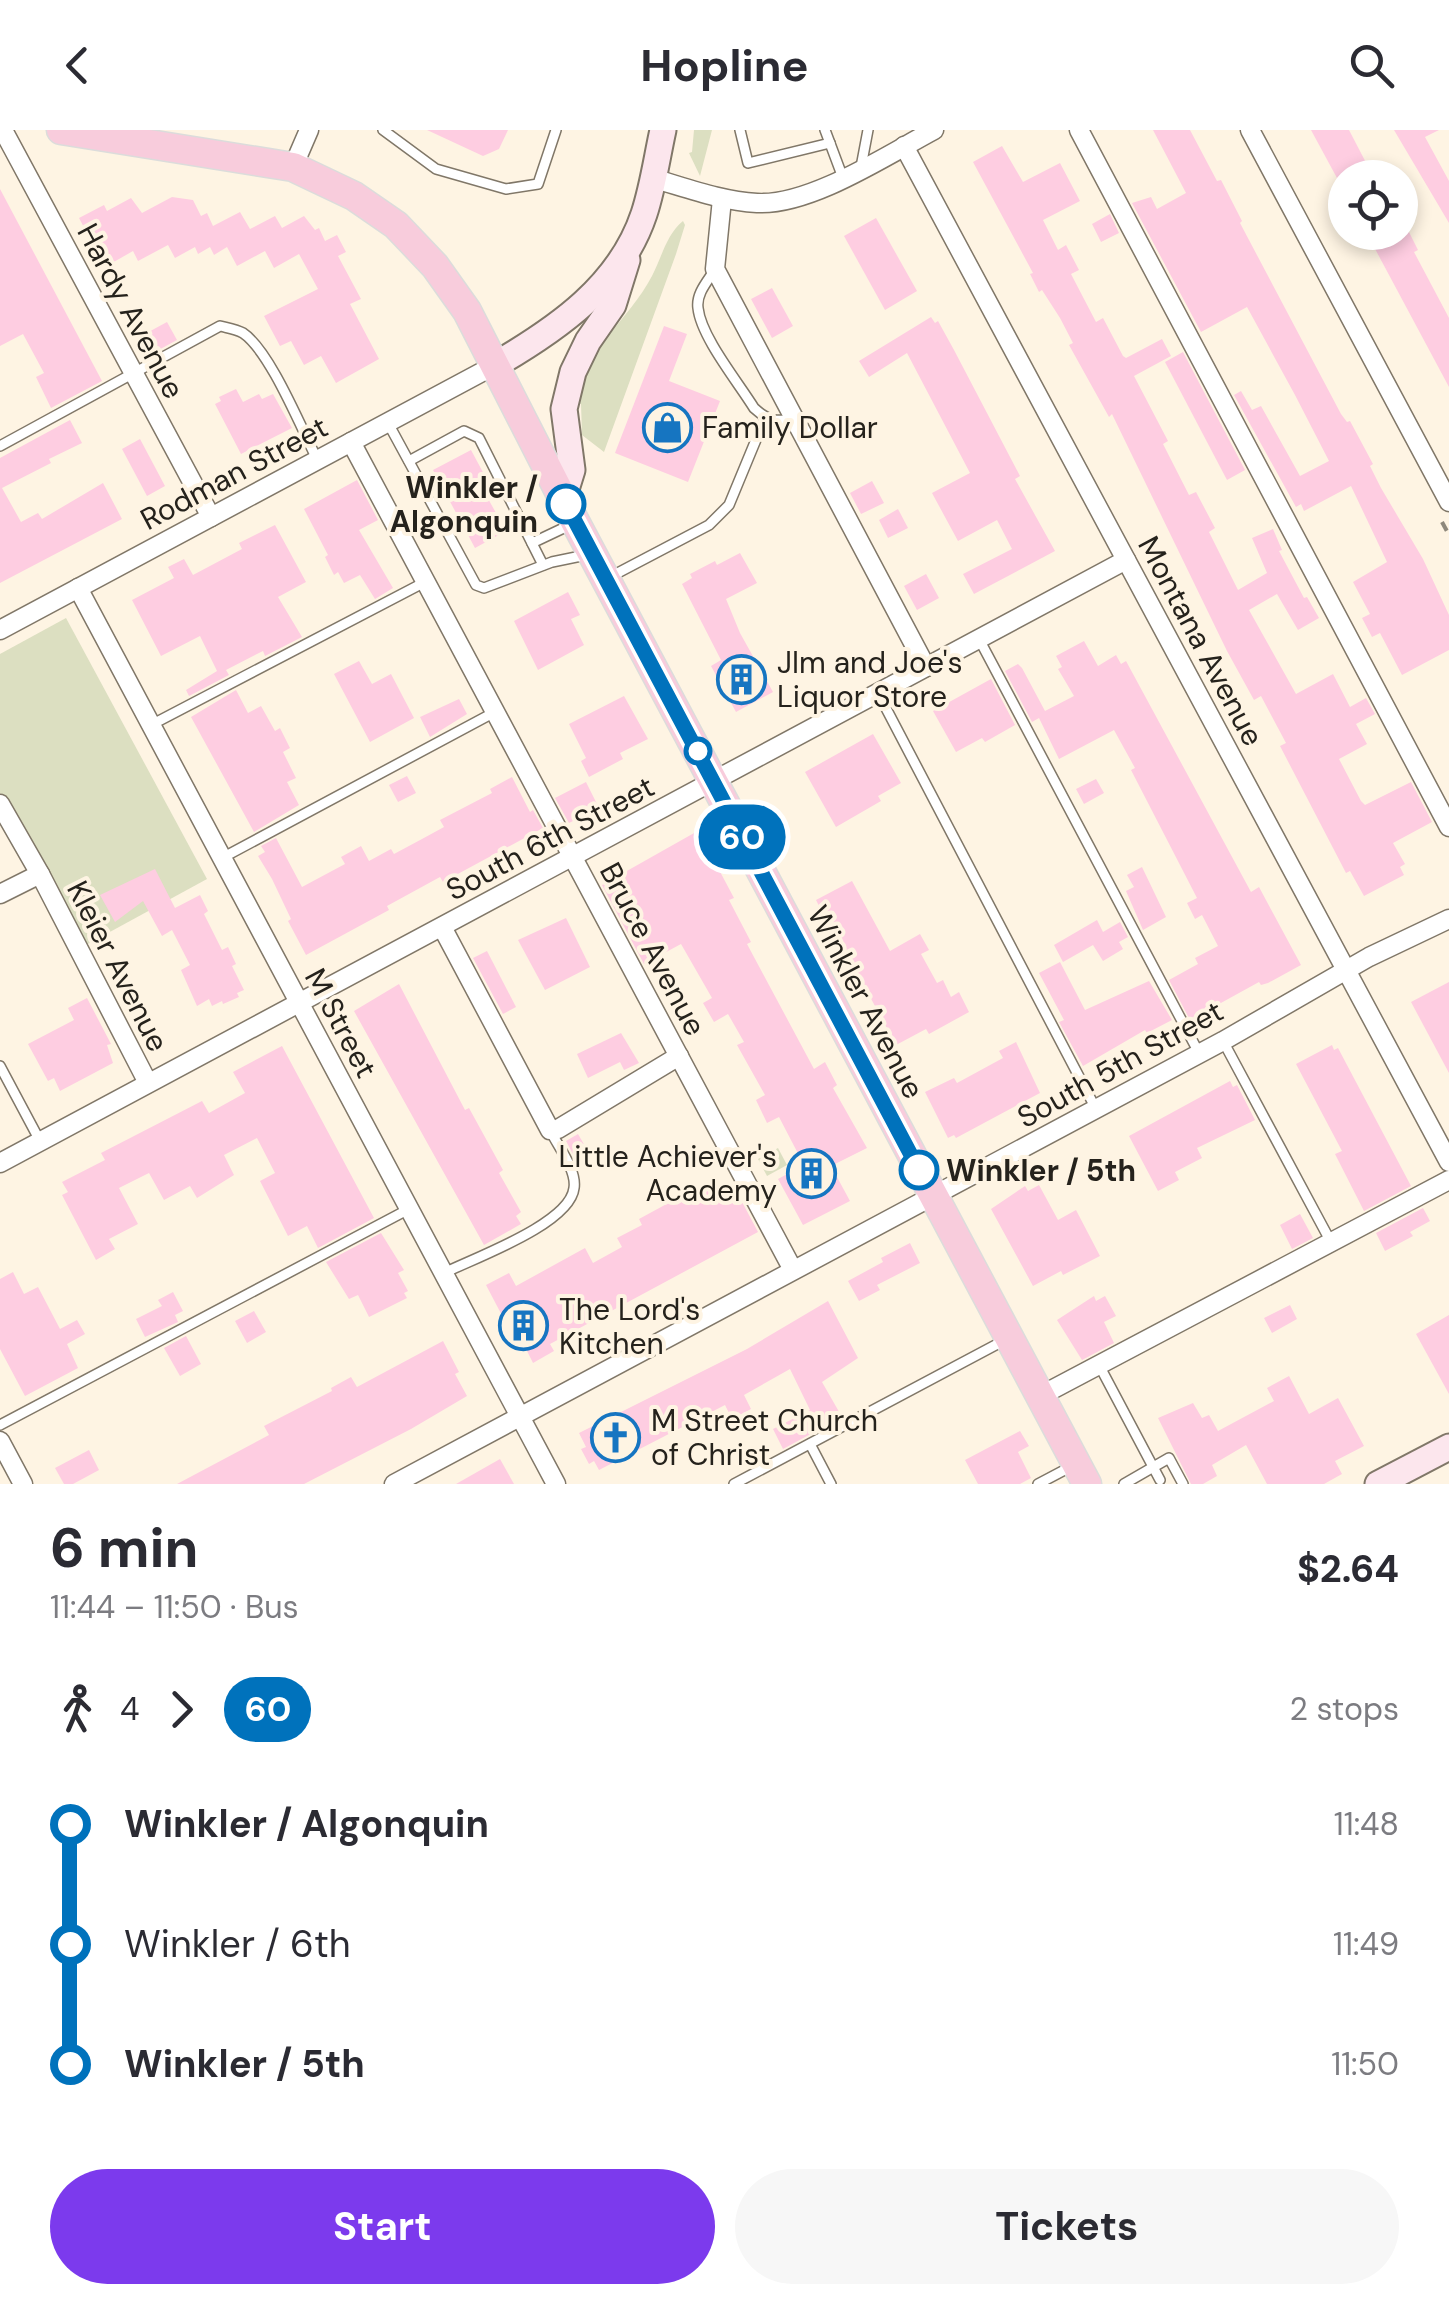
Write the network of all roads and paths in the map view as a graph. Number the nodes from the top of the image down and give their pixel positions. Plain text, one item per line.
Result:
1 (4, 130) edge
2 (61, 130) edge
3 (309, 130) edge
4 (383, 130) edge
5 (556, 130) edge
6 (663, 130) edge
7 (740, 130) edge
8 (825, 130) edge
9 (868, 130) edge
10 (934, 130) edge
11 (1080, 130) edge
12 (1250, 130) edge
13 (96, 133) edge
14 (830, 144) junction
15 (904, 146) junction
16 (293, 167) junction
17 (861, 168) junction
18 (652, 178) junction
19 (842, 178) junction
20 (722, 199) junction
21 (636, 233) junction
22 (716, 269) junction
23 (494, 365) junction
24 (134, 374) junction
25 (766, 418) junction
26 (795, 419) junction
27 (387, 421) junction
28 (351, 442) junction
29 (0, 446) edge
30 (318, 460) junction
31 (408, 461) junction
32 (1449, 502) edge
33 (570, 510) junction
34 (211, 517) junction
35 (532, 543) junction
36 (1126, 560) junction
37 (543, 565) junction
38 (600, 566) junction
39 (425, 582) junction
40 (78, 588) junction
41 (0, 630) edge
42 (979, 639) junction
43 (926, 667) junction
44 (878, 693) junction
45 (493, 713) junction
46 (150, 725) junction
47 (712, 782) junction
48 (0, 804) edge
49 (1449, 828) edge
50 (222, 858) junction
51 (572, 858) junction
52 (40, 874) junction
53 (0, 894) edge
54 (1449, 918) edge
55 (442, 927) junction
56 (1347, 970) junction
57 (299, 1003) junction
58 (1222, 1041) junction
59 (1199, 1054) junction
60 (679, 1056) junction
61 (0, 1066) edge
62 (148, 1084) junction
63 (1096, 1109) junction
64 (550, 1130) junction
65 (40, 1142) junction
66 (1449, 1162) edge
67 (0, 1163) edge
68 (1449, 1180) edge
69 (932, 1196) junction
70 (409, 1209) junction
71 (1332, 1244) junction
72 (794, 1270) junction
73 (444, 1273) junction
74 (1009, 1338) junction
75 (1100, 1365) junction
76 (1040, 1396) junction
77 (520, 1417) junction
78 (0, 1425) edge
79 (0, 1441) edge
80 (810, 1444) junction
81 (1449, 1447) edge
82 (1154, 1467) junction
83 (1082, 1474) edge
84 (1412, 1476) edge
85 (1160, 1480) dead end
86 (1131, 1482) edge
87 (23, 1484) edge
88 (394, 1484) edge
89 (556, 1484) edge
90 (734, 1484) edge
91 (831, 1484) edge
92 (1038, 1484) edge
93 (1183, 1484) edge
94 (1378, 1484) edge

1 - 24 street, Hardy Avenue
2 - 13 main road, Winkler Avenue
3 - 16 street
4 - 5 lane
6 - 18 main road
7 - 14 lane
8 - 14 lane
9 - 17 lane
10 - 15 street
11 - 49 street
12 - 32 street
13 - 16 main road, Winkler Avenue
14 - 19 lane
15 - 17 street
15 - 36 street, Montana Avenue
16 - 23 main road, Winkler Avenue
17 - 19 street
18 - 20 street
18 - 21 main road
19 - 20 street
20 - 22 street
21 - 23 main road
21 - 33 main road
22 - 25 lane
22 - 26 street
23 - 27 street, Rodman Street
23 - 33 main road, Winkler Avenue
24 - 29 lane
24 - 30 lane
24 - 34 street, Hardy Avenue
25 - 26 lane
25 - 38 lane
26 - 43 street
27 - 28 street, Rodman Street
27 - 31 lane
28 - 30 street, Rodman Street
28 - 39 street, Bruce Avenue
30 - 34 street, Rodman Street
31 - 35 lane
31 - 37 lane
33 - 35 lane
33 - 38 main road, Winkler Avenue
34 - 40 street, Rodman Street
35 - 37 lane
36 - 42 street, South 6th Street
36 - 56 street, Montana Avenue
37 - 38 lane
38 - 47 main road, Winkler Avenue
39 - 45 street, Bruce Avenue
39 - 46 lane
40 - 41 street, Rodman Street
40 - 46 street, M Street
42 - 43 street, South 6th Street
42 - 59 lane
43 - 44 street, South 6th Street
44 - 47 street, South 6th Street
44 - 63 lane
45 - 50 lane
45 - 51 street, Bruce Avenue
46 - 50 street, M Street
47 - 51 street, South 6th Street
47 - 69 main road, Winkler Avenue
48 - 52 street, Kleier Avenue
50 - 57 street, M Street
51 - 55 street, South 6th Street
51 - 60 street, Bruce Avenue
52 - 53 street, Kleier Avenue
52 - 62 street, Kleier Avenue
54 - 56 street, South 5th Street
55 - 57 street, South 6th Street
55 - 64 street
56 - 58 street, South 5th Street
56 - 66 street, Montana Avenue
57 - 62 street, South 6th Street
57 - 70 street, M Street
58 - 59 street, South 5th Street
58 - 71 lane
59 - 63 street, South 5th Street
60 - 64 street
60 - 72 street, Bruce Avenue
61 - 65 lane
62 - 65 street, South 6th Street
63 - 69 street, South 5th Street
64 - 73 lane
65 - 67 street, South 6th Street
68 - 71 street
69 - 72 street, South 5th Street
69 - 74 main road, Winkler Avenue
70 - 73 street, M Street
70 - 78 lane
71 - 75 street
72 - 77 street, South 5th Street
73 - 77 street, M Street
74 - 76 main road, Winkler Avenue
74 - 80 lane
75 - 76 street
75 - 82 lane
76 - 83 main road, Winkler Avenue
77 - 88 street, South 5th Street
77 - 89 street, M Street
79 - 87 street
80 - 90 lane
80 - 91 lane
81 - 84 main road
82 - 85 lane
82 - 86 lane
82 - 93 lane
83 - 92 lane
84 - 94 main road

